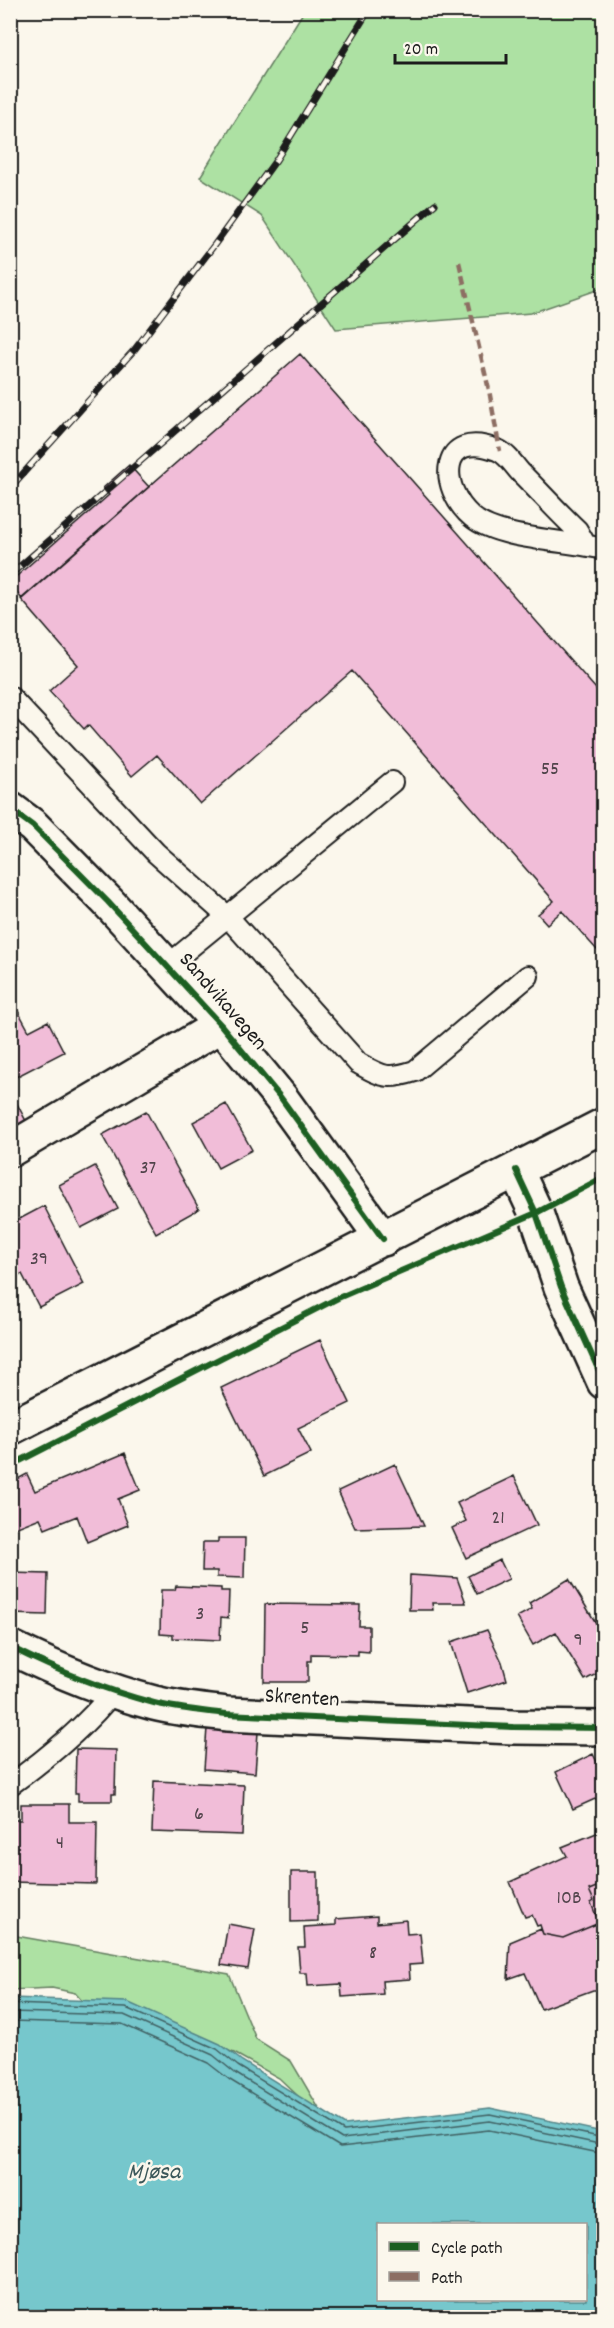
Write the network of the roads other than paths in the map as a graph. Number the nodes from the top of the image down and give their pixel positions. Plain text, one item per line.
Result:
1 (594, 546) edge
2 (10, 697) edge
3 (392, 782) dead end
4 (10, 809) edge
5 (228, 917) junction
6 (167, 966) junction
7 (528, 975) dead end
8 (221, 1025) junction
9 (603, 1125) edge
10 (10, 1150) edge
11 (516, 1170) junction
12 (383, 1239) junction
13 (603, 1382) edge
14 (10, 1428) edge
15 (10, 1647) edge
16 (114, 1691) junction
17 (603, 1728) edge
18 (10, 1785) edge

1 - 1 lane
2 - 5 lane
3 - 5 lane
4 - 6 street, Sandvikavegen
5 - 6 lane
5 - 7 lane
6 - 8 street, Sandvikavegen
8 - 10 street, Sandvikavegen
8 - 12 street, Sandvikavegen
9 - 11 street
11 - 12 street
11 - 13 street
12 - 14 street
15 - 16 street, Skrenten
16 - 17 street, Skrenten
16 - 18 lane

